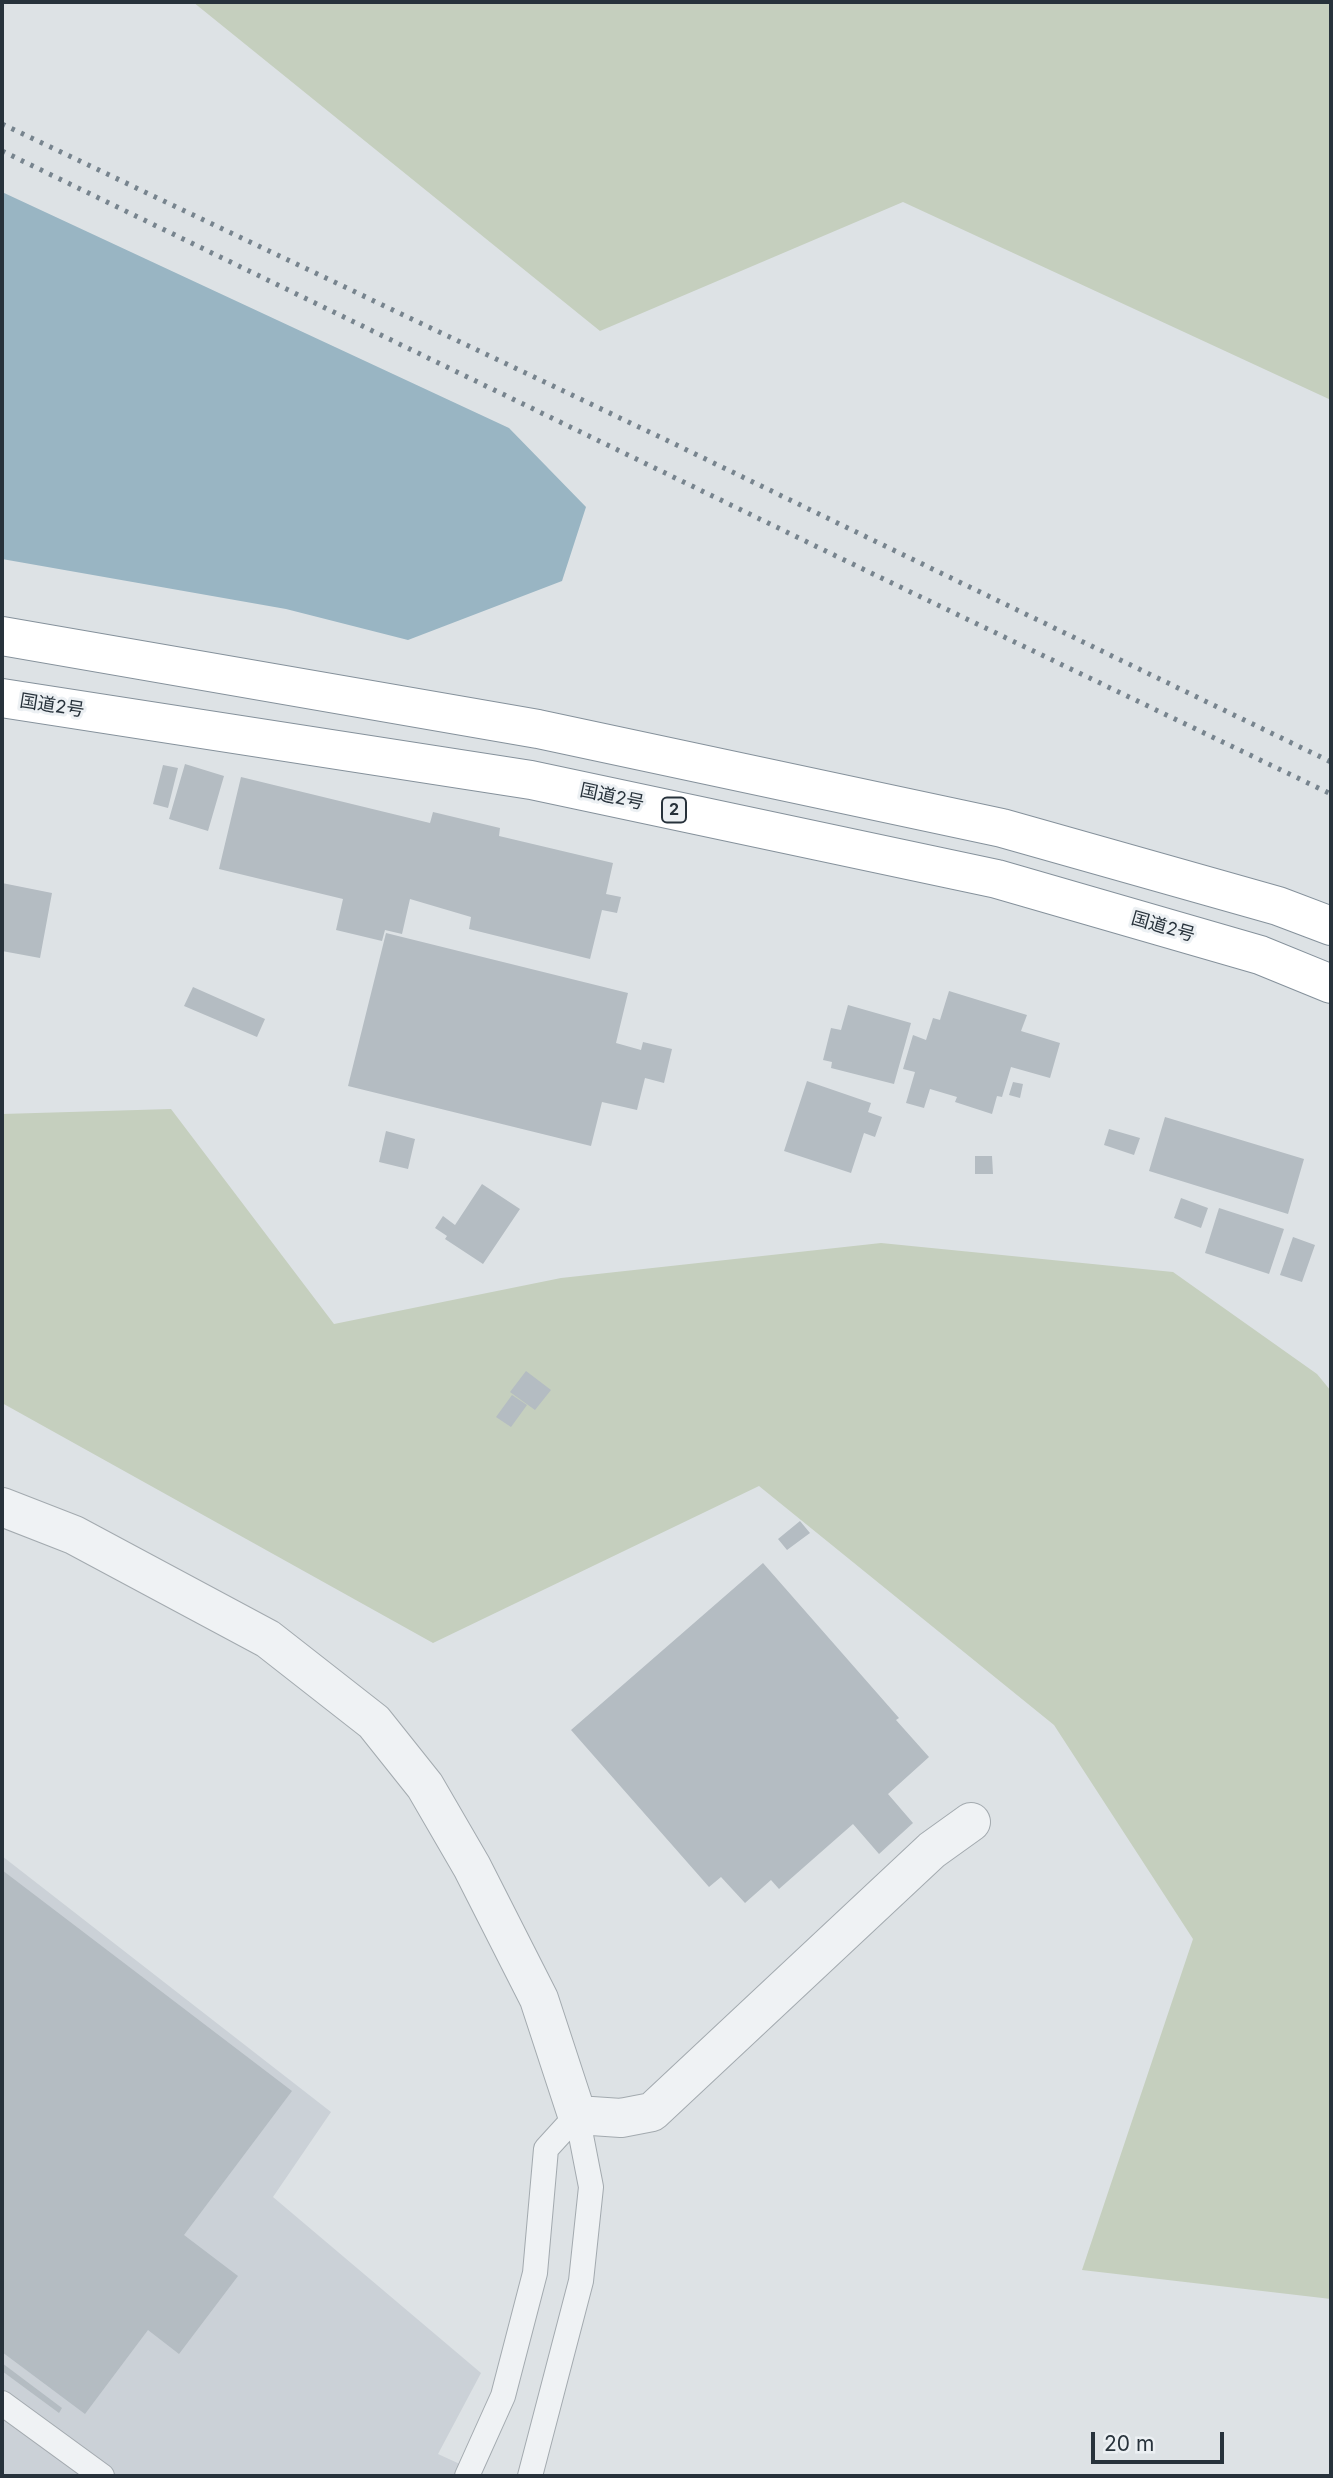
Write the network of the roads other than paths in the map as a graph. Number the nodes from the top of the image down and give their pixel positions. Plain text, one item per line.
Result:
1 (2, 636) edge
2 (2, 698) edge
3 (1331, 926) edge
4 (1331, 984) edge
5 (2, 1507) edge
6 (971, 1822) dead end
7 (577, 2115) junction
8 (2, 2403) edge
9 (102, 2476) edge
10 (467, 2476) edge
11 (530, 2476) edge

1 - 3 highway
2 - 4 highway, 国道2号 / 2
5 - 7 street
6 - 7 street
7 - 10 lane
7 - 11 lane
8 - 9 lane

